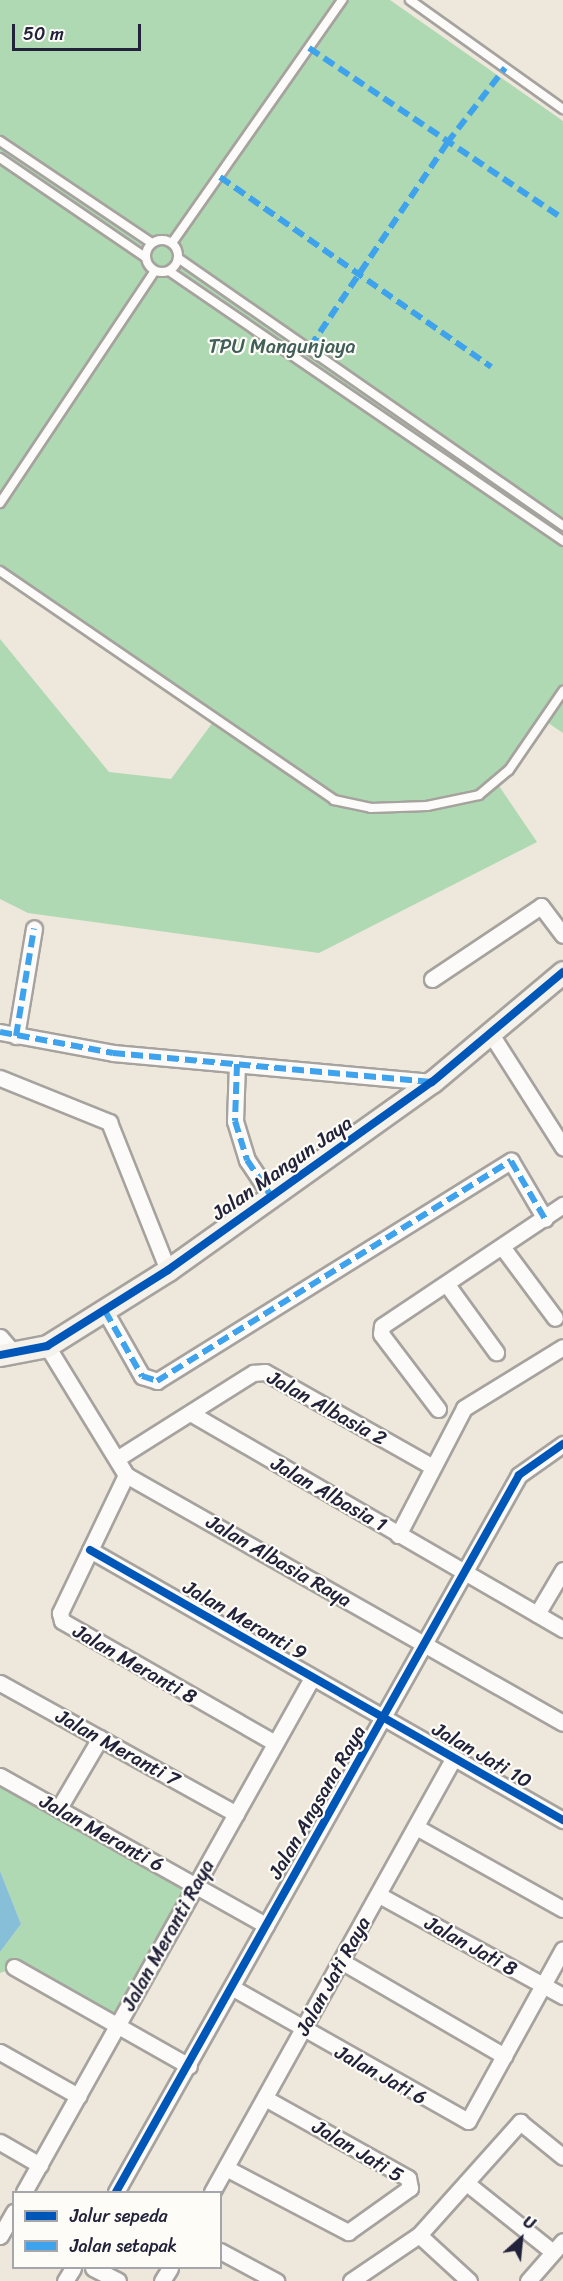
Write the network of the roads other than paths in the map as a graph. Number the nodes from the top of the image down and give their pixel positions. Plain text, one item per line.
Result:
1 (342, 0) edge
2 (410, 0) edge
3 (563, 109) edge
4 (0, 141) edge
5 (0, 158) edge
6 (152, 243) junction
7 (172, 243) junction
8 (145, 257) junction
9 (178, 258) junction
10 (155, 271) junction
11 (169, 271) junction
12 (0, 503) edge
13 (563, 526) edge
14 (563, 541) edge
15 (0, 571) edge
16 (563, 691) edge
17 (34, 928) dead end
18 (563, 935) edge
19 (563, 972) edge
20 (432, 979) dead end
21 (489, 1030) junction
22 (0, 1032) edge
23 (16, 1036) junction
24 (237, 1064) junction
25 (0, 1078) edge
26 (432, 1082) junction
27 (558, 1126) edge
28 (563, 1147) edge
29 (271, 1196) junction
30 (557, 1213) edge
31 (503, 1248) junction
32 (168, 1270) junction
33 (448, 1286) junction
34 (105, 1311) junction
35 (555, 1318) dead end
36 (46, 1346) junction
37 (4, 1347) edge
38 (563, 1347) edge
39 (496, 1352) dead end
40 (438, 1409) dead end
41 (192, 1414) junction
42 (563, 1444) edge
43 (118, 1458) junction
44 (433, 1467) junction
45 (126, 1474) junction
46 (398, 1535) junction
47 (90, 1550) junction
48 (563, 1570) edge
49 (466, 1575) junction
50 (537, 1614) junction
51 (563, 1629) edge
52 (427, 1645) junction
53 (312, 1677) junction
54 (0, 1683) edge
55 (384, 1718) junction
56 (563, 1723) edge
57 (100, 1738) junction
58 (275, 1743) junction
59 (454, 1758) junction
60 (0, 1776) edge
61 (59, 1808) junction
62 (236, 1814) junction
63 (563, 1820) edge
64 (416, 1827) junction
65 (195, 1886) junction
66 (379, 1895) junction
67 (563, 1909) edge
68 (266, 1925) junction
69 (563, 1949) edge
70 (341, 1961) junction
71 (14, 1967) dead end
72 (543, 1985) junction
73 (233, 1988) junction
74 (563, 1996) edge
75 (118, 2025) junction
76 (302, 2030) junction
77 (0, 2052) edge
78 (504, 2056) junction
79 (189, 2066) junction
80 (78, 2096) junction
81 (265, 2098) junction
82 (0, 2142) edge
83 (563, 2157) edge
84 (40, 2165) junction
85 (226, 2168) junction
86 (469, 2184) junction
87 (25, 2191) edge
88 (117, 2191) edge
89 (213, 2191) edge
90 (12, 2215) edge
91 (419, 2235) junction
92 (0, 2236) edge
93 (558, 2247) edge
94 (222, 2252) edge
95 (95, 2269) edge
96 (118, 2281) edge
97 (276, 2281) edge
98 (351, 2281) edge
99 (469, 2281) edge
100 (528, 2281) edge

1 - 7 lane
2 - 3 lane
4 - 6 lane
5 - 8 lane
6 - 7 lane
6 - 8 lane
7 - 9 lane
8 - 10 lane
9 - 11 lane
9 - 13 lane
10 - 11 lane
10 - 12 lane
11 - 14 lane
15 - 16 lane
17 - 23 street
18 - 20 street
19 - 21 street, Jalan Mangun Jaya
21 - 26 street, Jalan Mangun Jaya
21 - 27 street
22 - 23 street
23 - 24 street
24 - 26 street
24 - 29 street
25 - 32 street
26 - 29 street, Jalan Mangun Jaya
27 - 28 street
29 - 32 street, Jalan Mangun Jaya
30 - 31 street
30 - 34 street
31 - 33 street
31 - 35 street
32 - 34 street, Jalan Mangun Jaya
33 - 39 street
33 - 40 street
34 - 36 street, Jalan Mangun Jaya
36 - 37 street, Jalan Mangun Jaya
36 - 43 street
38 - 44 street
41 - 43 street, Jalan Albasia 2
41 - 44 street, Jalan Albasia 2
41 - 46 street, Jalan Albasia 1
42 - 49 street, Jalan Angsana Raya
43 - 45 street
44 - 46 street
45 - 47 street
45 - 52 street, Jalan Albasia Raya
46 - 49 street, Jalan Albasia 1
47 - 53 street, Jalan Meranti 9
47 - 58 street, Jalan Meranti 8
48 - 50 street
49 - 50 street, Jalan Albasia 1
49 - 52 street, Jalan Angsana Raya
50 - 51 street, Jalan Albasia 1
52 - 55 street, Jalan Angsana Raya
52 - 56 street, Jalan Albasia Raya
53 - 55 street, Jalan Meranti 9
53 - 58 street, Jalan Meranti Raya
54 - 57 street, Jalan Meranti 7
55 - 59 street, Jalan Jati 10
55 - 68 street, Jalan Angsana Raya
57 - 61 street
57 - 62 street, Jalan Meranti 7
58 - 62 street, Jalan Meranti Raya
59 - 63 street, Jalan Jati 10
59 - 64 street, Jalan Jati Raya
60 - 61 street, Jalan Meranti 6
61 - 65 street, Jalan Meranti 6
62 - 65 street, Jalan Meranti Raya
64 - 66 street, Jalan Jati Raya
64 - 67 street
65 - 68 street, Jalan Meranti 6
65 - 75 street, Jalan Meranti Raya
66 - 70 street, Jalan Jati Raya
66 - 72 street, Jalan Jati 8
68 - 73 street, Jalan Angsana Raya
69 - 72 street
70 - 76 street, Jalan Jati Raya
70 - 78 street
71 - 75 street
72 - 74 street, Jalan Jati 8
72 - 78 street
73 - 76 street, Jalan Jati 6
73 - 79 street, Jalan Angsana Raya
75 - 79 street
75 - 80 street, Jalan Meranti Raya
76 - 78 street, Jalan Jati 6
76 - 81 street, Jalan Jati Raya
77 - 80 street
79 - 88 street, Jalan Angsana Raya
80 - 84 street, Jalan Meranti Raya
81 - 85 street, Jalan Jati Raya
81 - 85 street, Jalan Jati 5
82 - 84 street
83 - 86 street
84 - 87 street, Jalan Meranti Raya
85 - 89 street, Jalan Jati Raya
86 - 91 street
86 - 93 street
90 - 92 street
91 - 98 street
91 - 99 street
93 - 100 street
94 - 97 street
95 - 96 street

